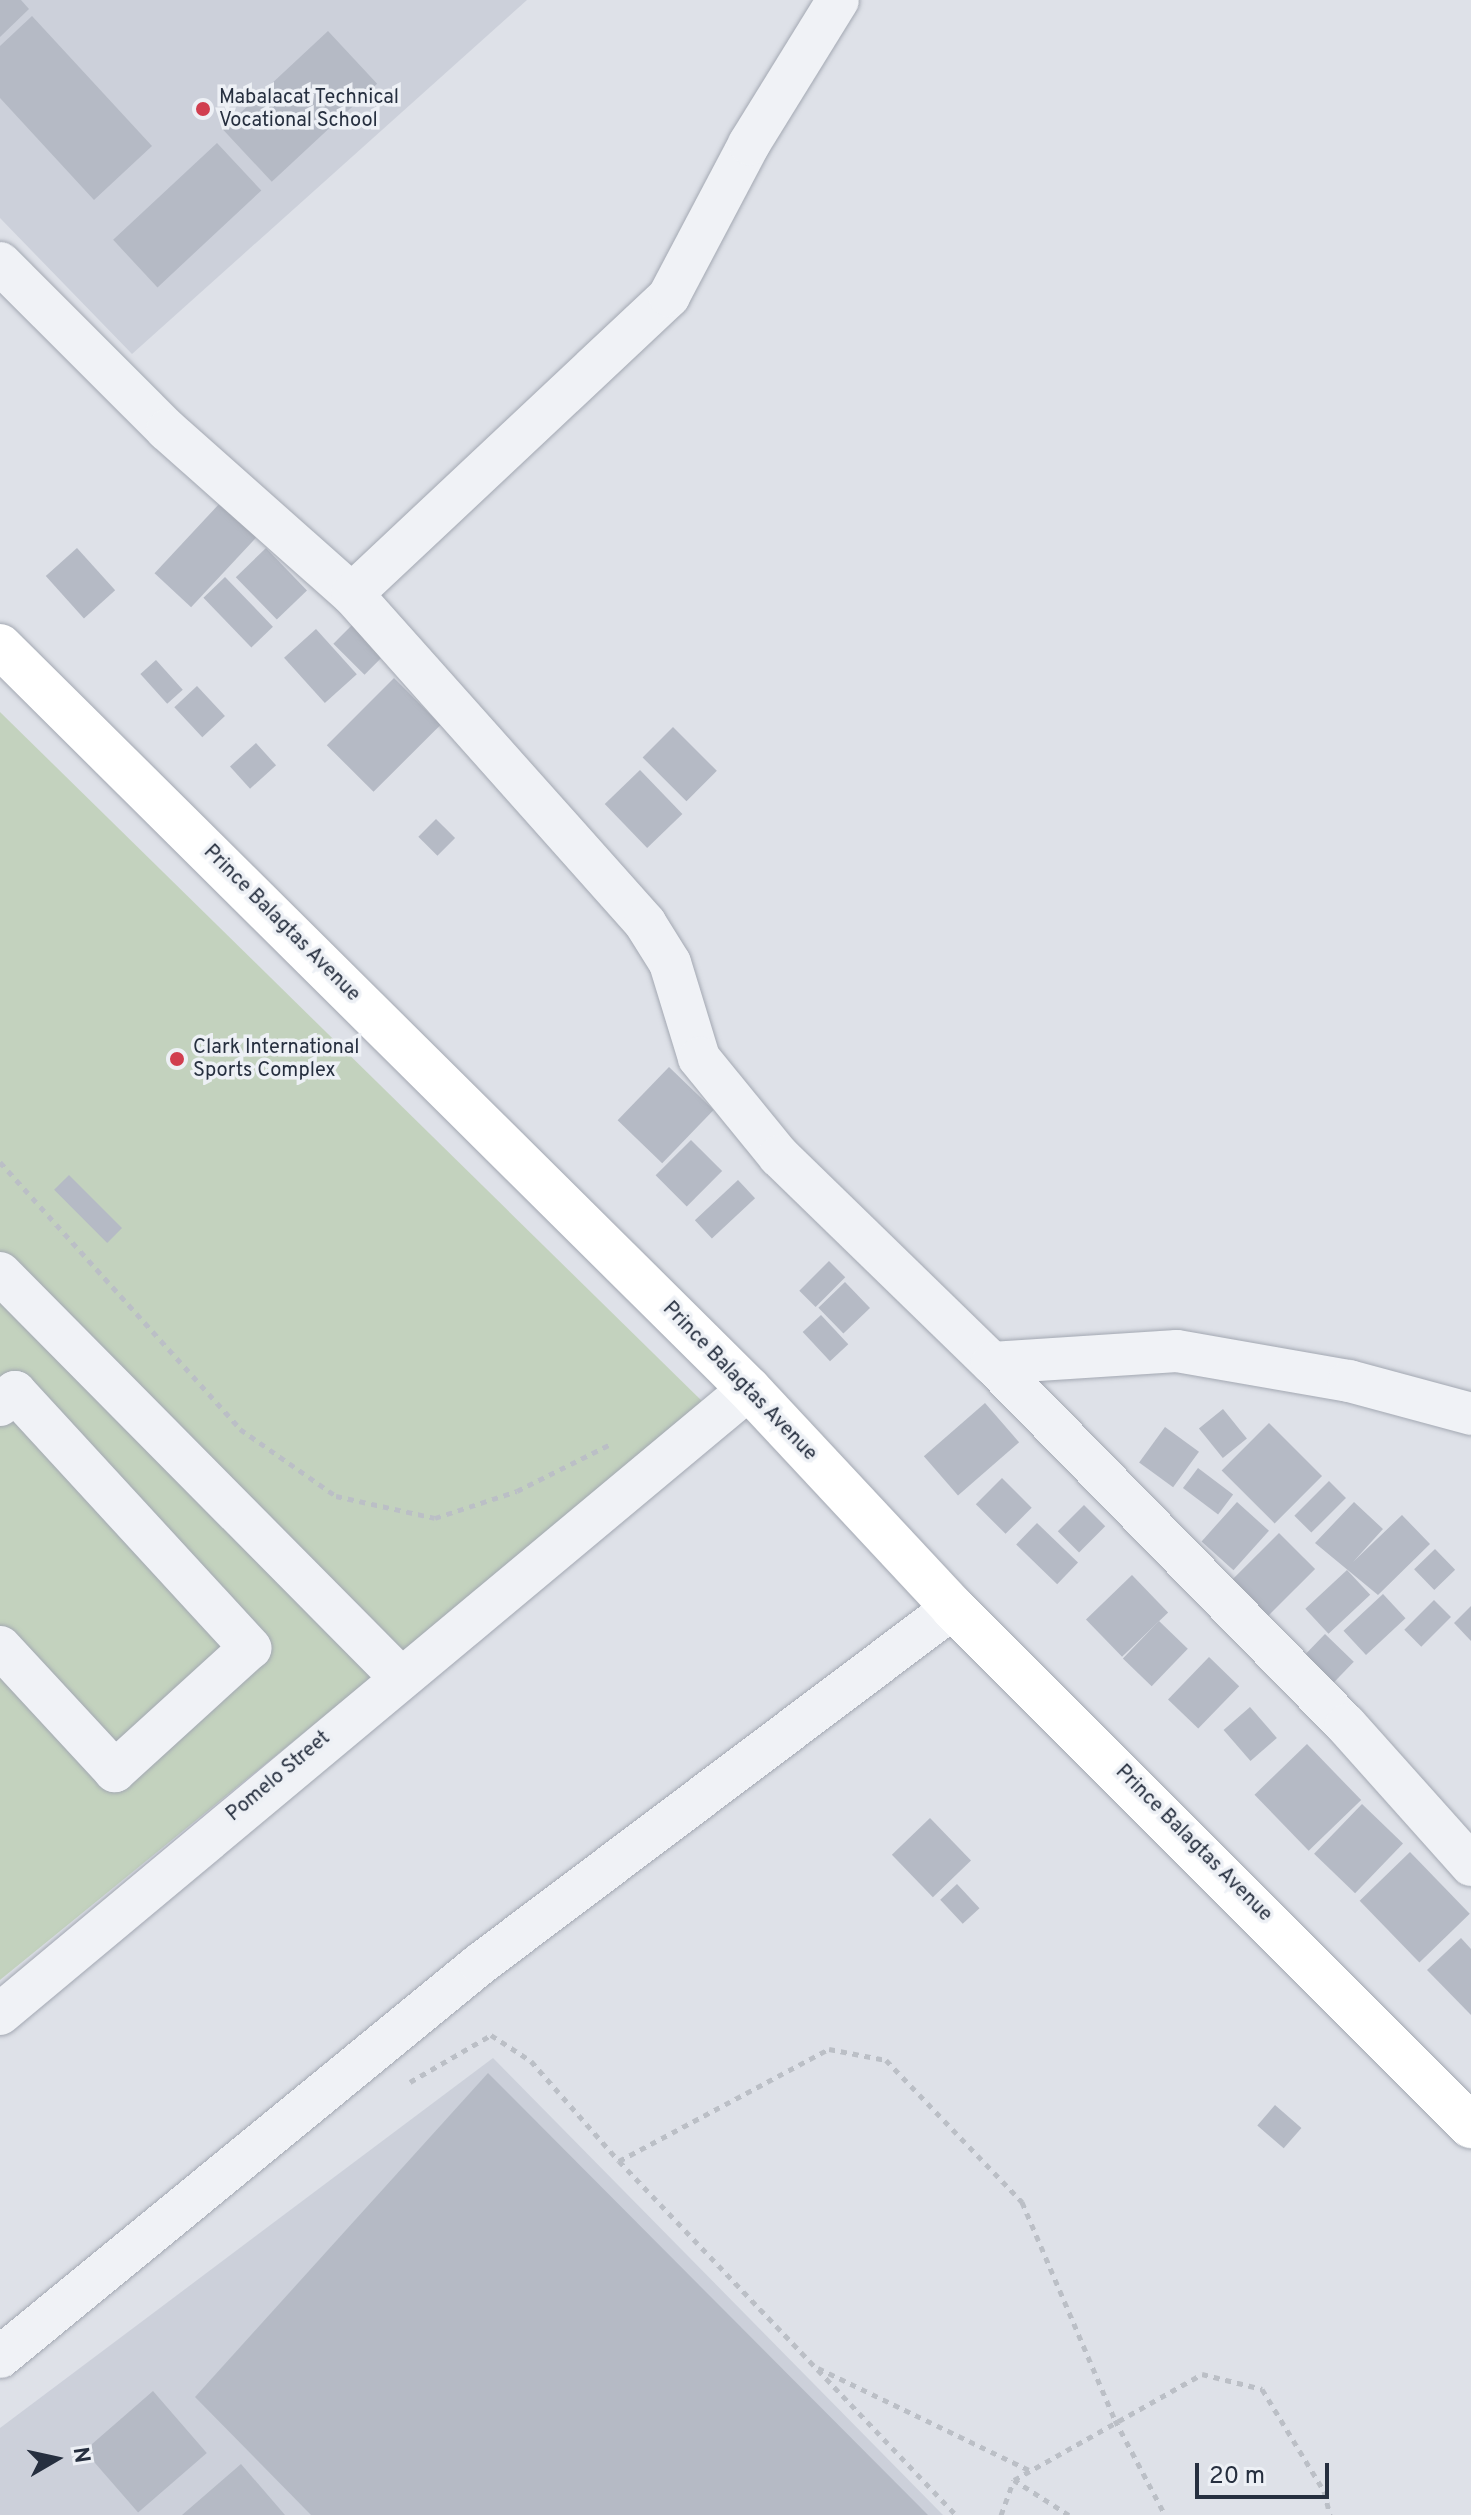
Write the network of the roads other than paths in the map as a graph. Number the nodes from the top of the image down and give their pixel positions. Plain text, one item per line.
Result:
1 (838, 0) edge
2 (0, 263) edge
3 (352, 594) junction
4 (0, 646) edge
5 (0, 1273) edge
6 (992, 1363) junction
7 (749, 1389) junction
8 (0, 1405) edge
9 (1471, 1414) edge
10 (953, 1608) junction
11 (0, 1647) edge
12 (399, 1676) junction
13 (1471, 1865) edge
14 (0, 2014) edge
15 (1471, 2126) edge
16 (0, 2357) edge

1 - 3 street
2 - 3 street
3 - 6 street
4 - 7 main road, Prince Balagtas Avenue
5 - 12 street
6 - 9 street
6 - 13 street
7 - 10 main road, Prince Balagtas Avenue
7 - 12 street, Pomelo Street
8 - 11 street
10 - 15 main road, Prince Balagtas Avenue
10 - 16 street
12 - 14 street, Pomelo Street

